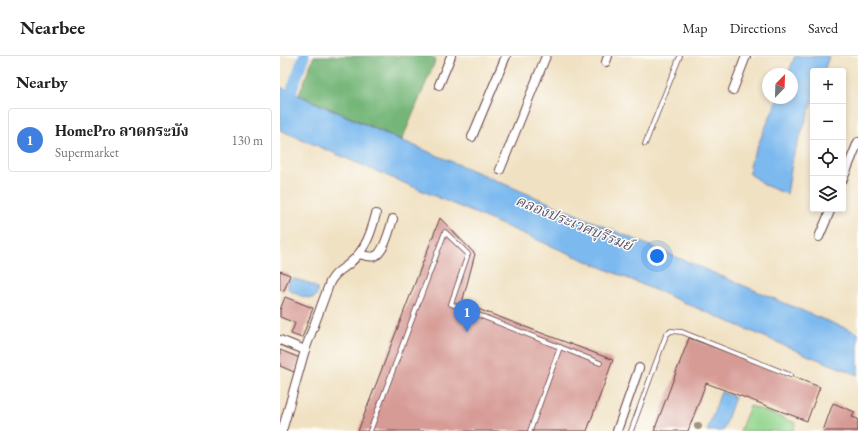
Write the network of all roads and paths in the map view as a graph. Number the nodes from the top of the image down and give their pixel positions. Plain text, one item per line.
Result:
1 (451, 56) edge
2 (506, 56) edge
3 (546, 56) edge
4 (680, 56) edge
5 (746, 56) edge
6 (439, 85) dead end
7 (733, 90) dead end
8 (472, 137) dead end
9 (858, 142) edge
10 (645, 144) dead end
11 (500, 170) dead end
12 (844, 176) edge
13 (830, 212) edge
14 (376, 214) dead end
15 (393, 219) dead end
16 (819, 237) dead end
17 (359, 254) junction
18 (280, 340) edge
19 (560, 347) junction
20 (306, 350) junction
21 (600, 363) dead end
22 (639, 368) dead end
23 (790, 375) dead end
24 (282, 431) edge
25 (370, 431) edge
26 (530, 431) edge
27 (617, 431) edge
28 (631, 431) edge

1 - 6 street
2 - 8 street
3 - 11 street
4 - 10 lane
5 - 7 street
9 - 12 street
13 - 16 street
14 - 17 street
15 - 17 street
17 - 20 street
18 - 20 street
19 - 21 lane
19 - 25 lane
19 - 26 lane
20 - 24 street
22 - 27 street
23 - 28 lane

